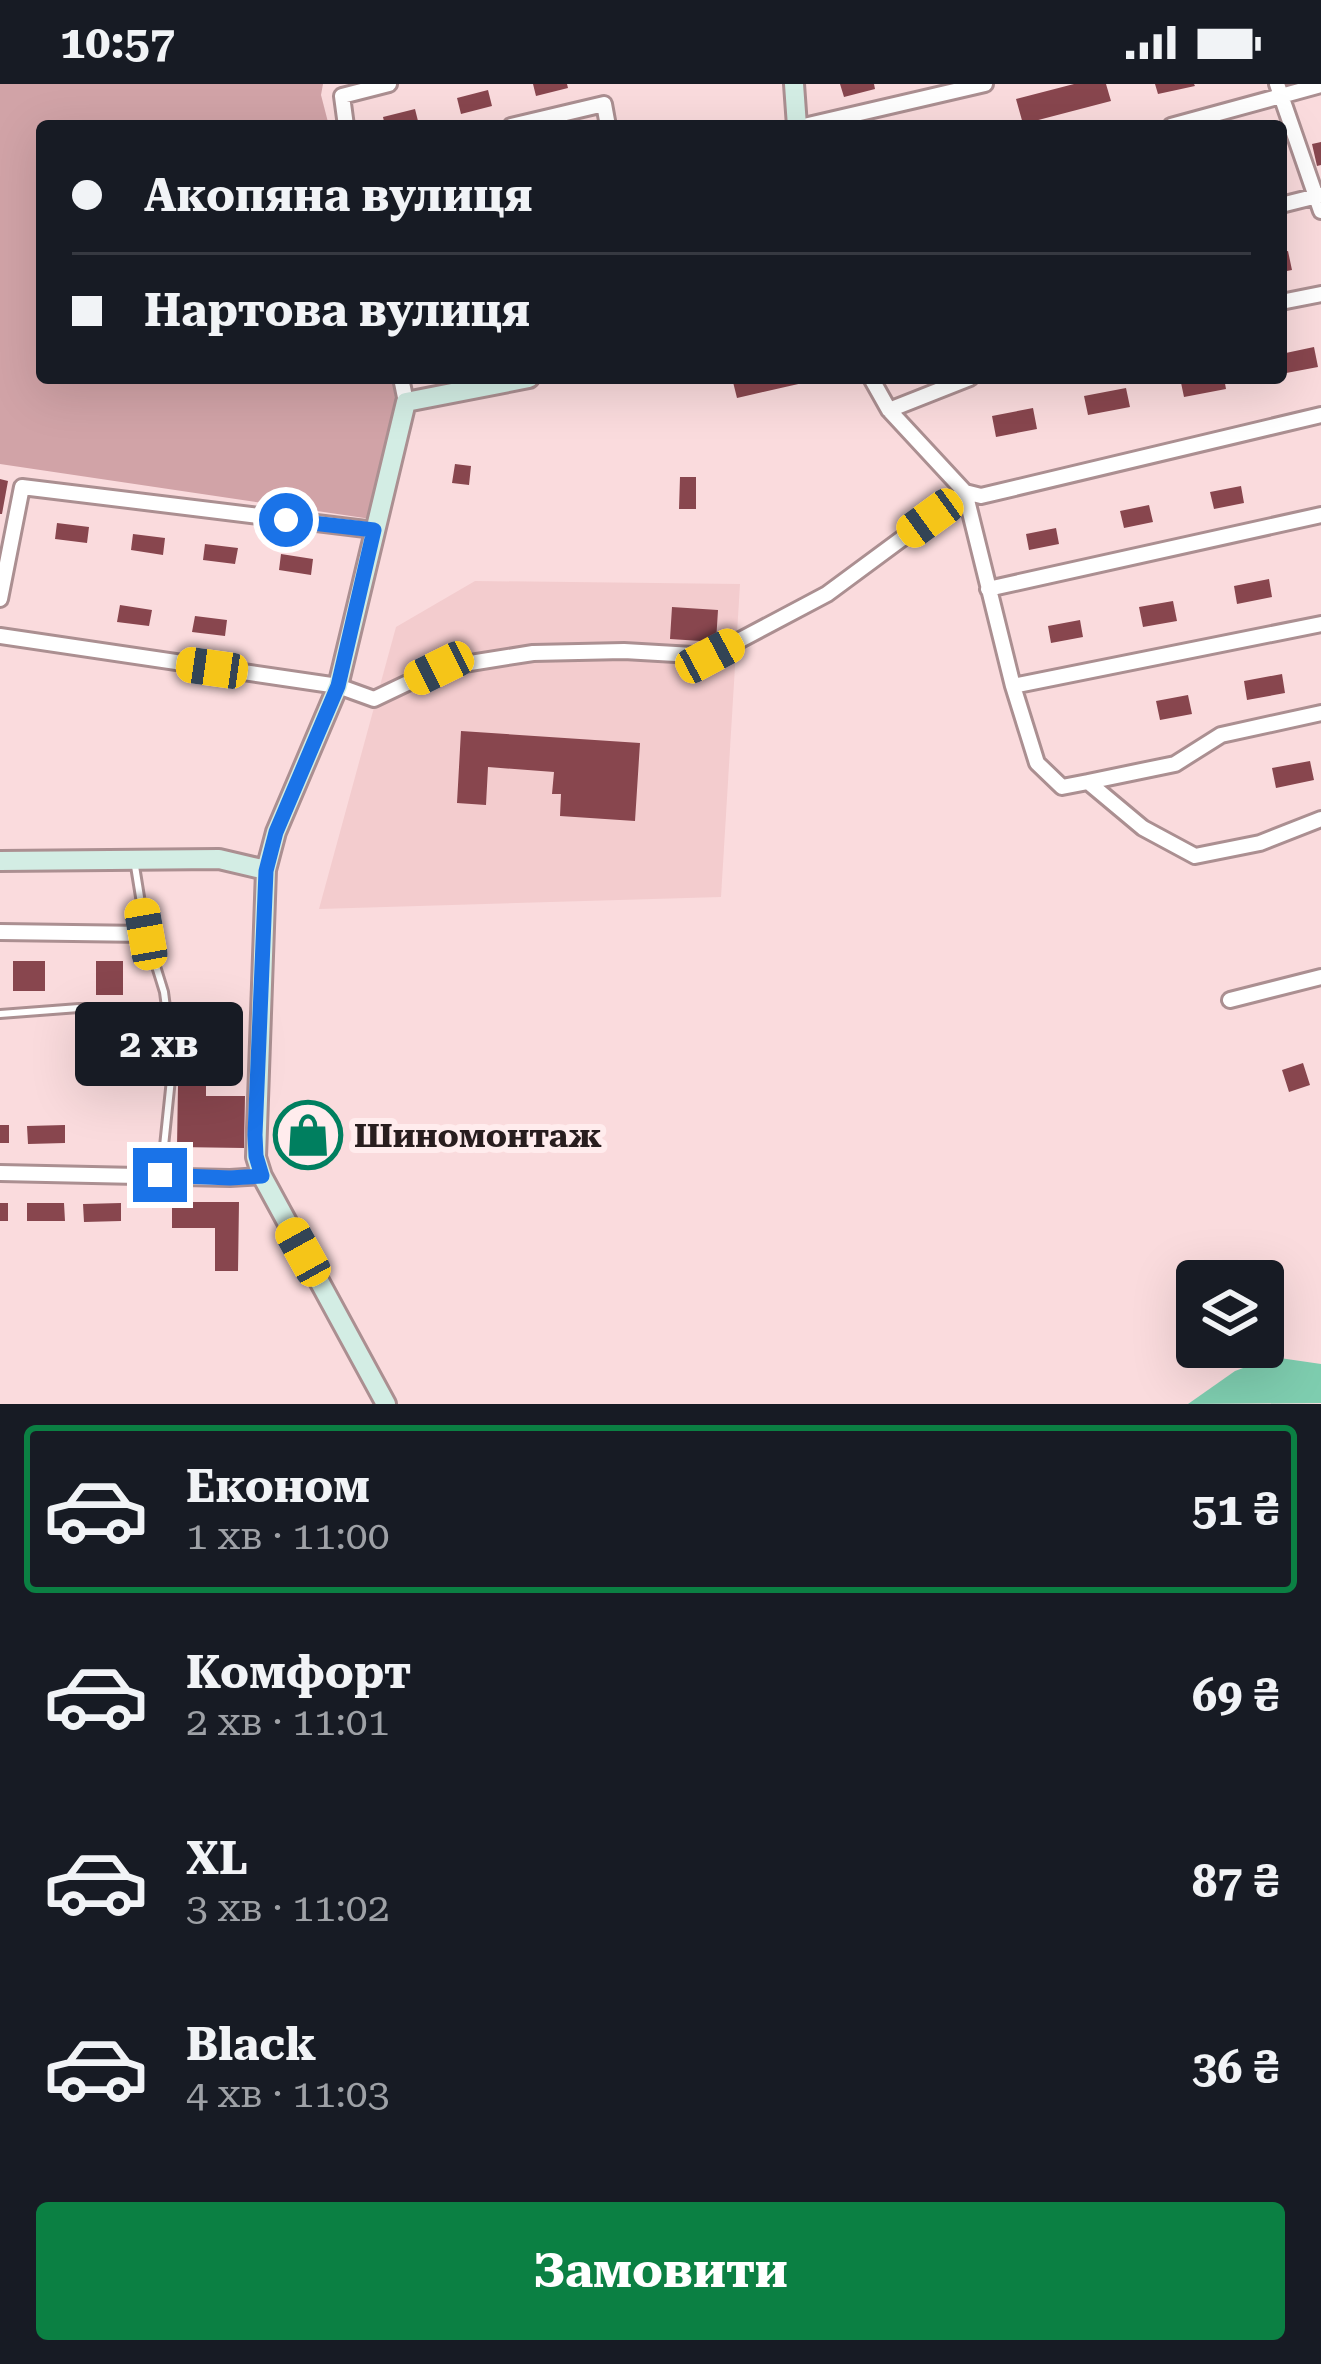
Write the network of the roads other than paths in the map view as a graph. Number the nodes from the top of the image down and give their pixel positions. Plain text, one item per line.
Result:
1 (389, 84) edge
2 (794, 84) edge
3 (985, 84) edge
4 (1321, 85) edge
5 (1280, 91) edge
6 (345, 120) edge
7 (536, 120) edge
8 (607, 120) edge
9 (799, 120) edge
10 (826, 120) edge
11 (1190, 120) edge
12 (1320, 201) edge
13 (1287, 204) edge
14 (1321, 294) edge
15 (1287, 301) edge
16 (402, 384) edge
17 (499, 384) edge
18 (874, 384) edge
19 (955, 384) edge
20 (406, 402) junction
21 (889, 410) junction
22 (1321, 415) edge
23 (965, 492) junction
24 (1321, 515) edge
25 (374, 530) junction
26 (988, 589) junction
27 (0, 598) edge
28 (1321, 624) edge
29 (0, 636) edge
30 (338, 686) junction
31 (1013, 686) junction
32 (1321, 713) edge
33 (1088, 782) junction
34 (1321, 819) edge
35 (0, 861) edge
36 (134, 861) junction
37 (266, 871) junction
38 (0, 932) edge
39 (146, 934) junction
40 (1321, 977) edge
41 (1230, 1000) dead end
42 (167, 1008) junction
43 (0, 1014) edge
44 (0, 1173) edge
45 (160, 1175) junction
46 (262, 1176) junction
47 (386, 1404) edge

1 - 6 street
2 - 9 main road
3 - 10 street
4 - 5 street
5 - 11 street
5 - 12 street
7 - 8 street
12 - 13 street
14 - 15 street
16 - 20 street
17 - 20 main road
18 - 21 street
19 - 21 street
20 - 25 main road
21 - 23 street
22 - 23 street
23 - 26 street
23 - 30 street
24 - 26 street
25 - 27 street
25 - 30 main road
26 - 31 street
28 - 31 street
29 - 30 street
30 - 37 main road
31 - 33 street
32 - 33 street
33 - 34 street
35 - 36 main road
36 - 37 main road
36 - 39 lane
37 - 46 main road
38 - 39 street
39 - 42 lane
40 - 41 street
42 - 43 lane
42 - 45 lane
44 - 45 street
45 - 46 street
46 - 47 main road

